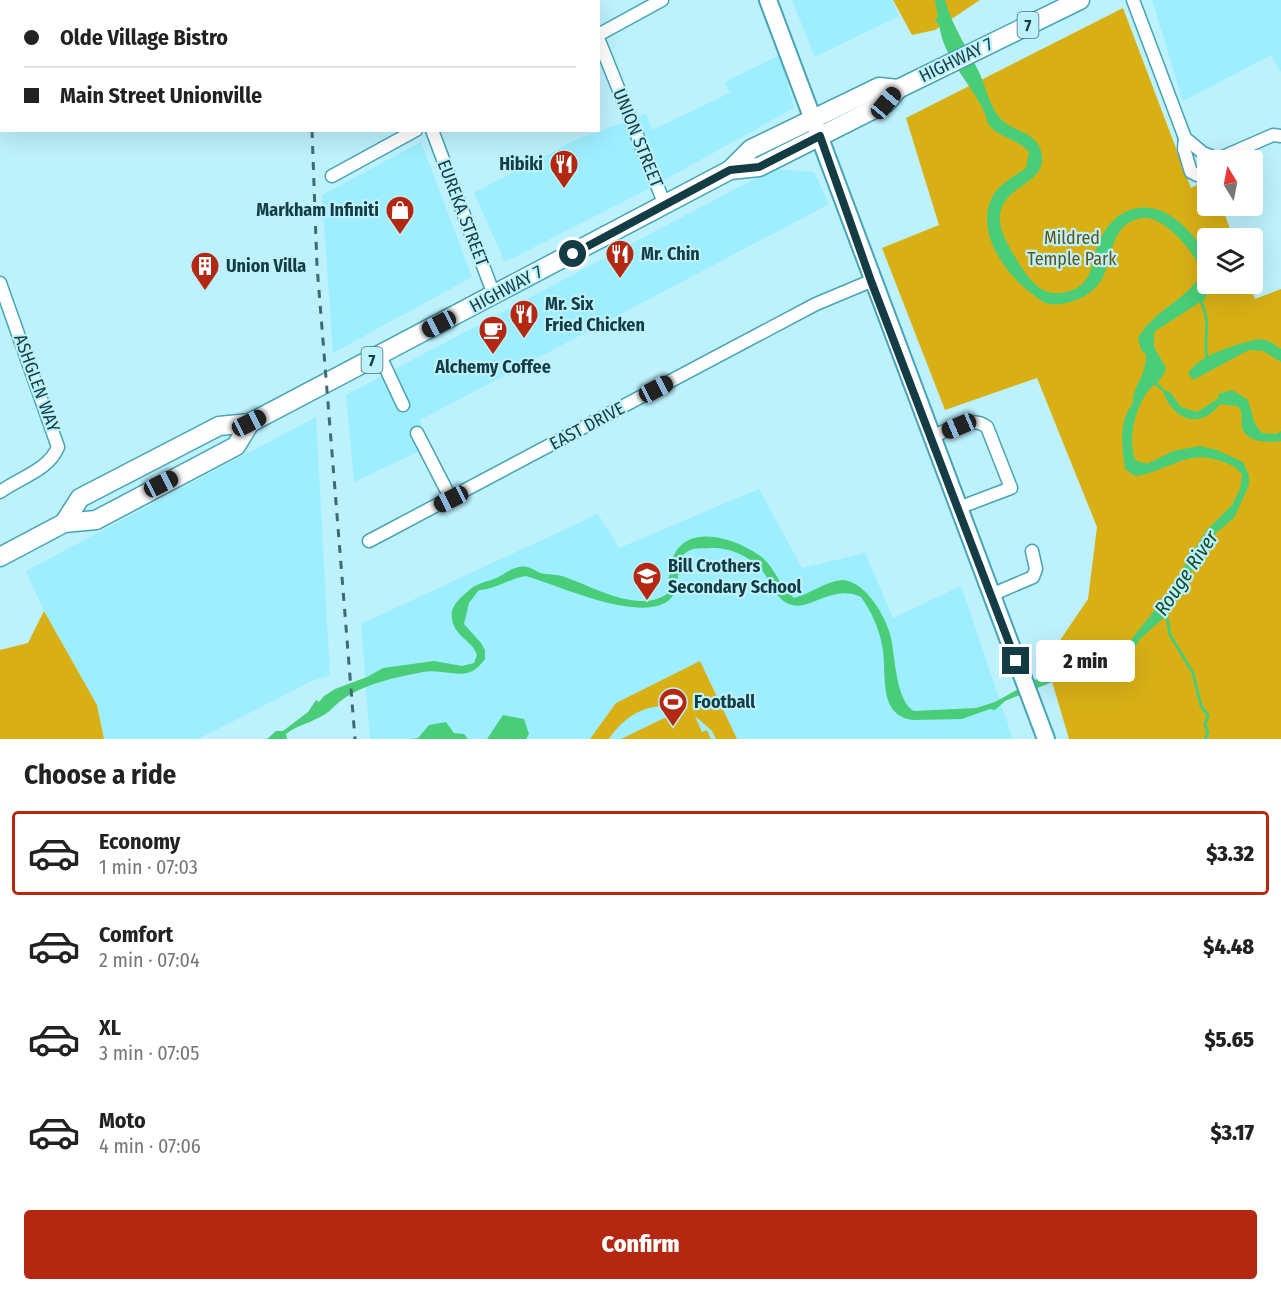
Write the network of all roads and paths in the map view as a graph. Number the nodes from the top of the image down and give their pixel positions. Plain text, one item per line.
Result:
1 (662, 0) edge
2 (768, 0) edge
3 (1080, 0) edge
4 (1132, 0) edge
5 (600, 36) edge
6 (600, 42) edge
7 (817, 128) junction
8 (412, 132) edge
9 (433, 132) edge
10 (1281, 136) edge
11 (1185, 138) junction
12 (1199, 150) edge
13 (1240, 150) edge
14 (1197, 175) edge
15 (332, 176) dead end
16 (665, 205) junction
17 (871, 281) junction
18 (0, 283) edge
19 (494, 295) junction
20 (380, 356) junction
21 (403, 405) dead end
22 (249, 423) junction
23 (417, 433) dead end
24 (931, 438) junction
25 (0, 492) edge
26 (451, 499) junction
27 (958, 508) junction
28 (64, 522) junction
29 (369, 541) dead end
30 (1032, 551) dead end
31 (0, 557) edge
32 (991, 595) junction
33 (1046, 739) edge

1 - 5 street
2 - 7 main road
3 - 7 main road, HIGHWAY 7 / 7
4 - 11 street
6 - 16 street, UNION STREET
7 - 16 main road, HIGHWAY 7 / 7
7 - 17 main road
8 - 15 street
9 - 19 street, EUREKA STREET
10 - 13 street
11 - 12 street
11 - 14 street
16 - 19 main road, HIGHWAY 7 / 7
17 - 24 main road
17 - 26 street, EAST DRIVE
18 - 25 street, ASHGLEN WAY
19 - 20 main road, HIGHWAY 7 / 7
20 - 21 street
20 - 22 main road, HIGHWAY 7 / 7
22 - 28 main road, HIGHWAY 7 / 7
22 - 28 main road, HIGHWAY 7 / 7
23 - 26 street
24 - 27 main road
24 - 27 street
26 - 29 street, EAST DRIVE
27 - 32 main road
28 - 31 main road, HIGHWAY 7 / 7
30 - 32 street
32 - 33 main road

